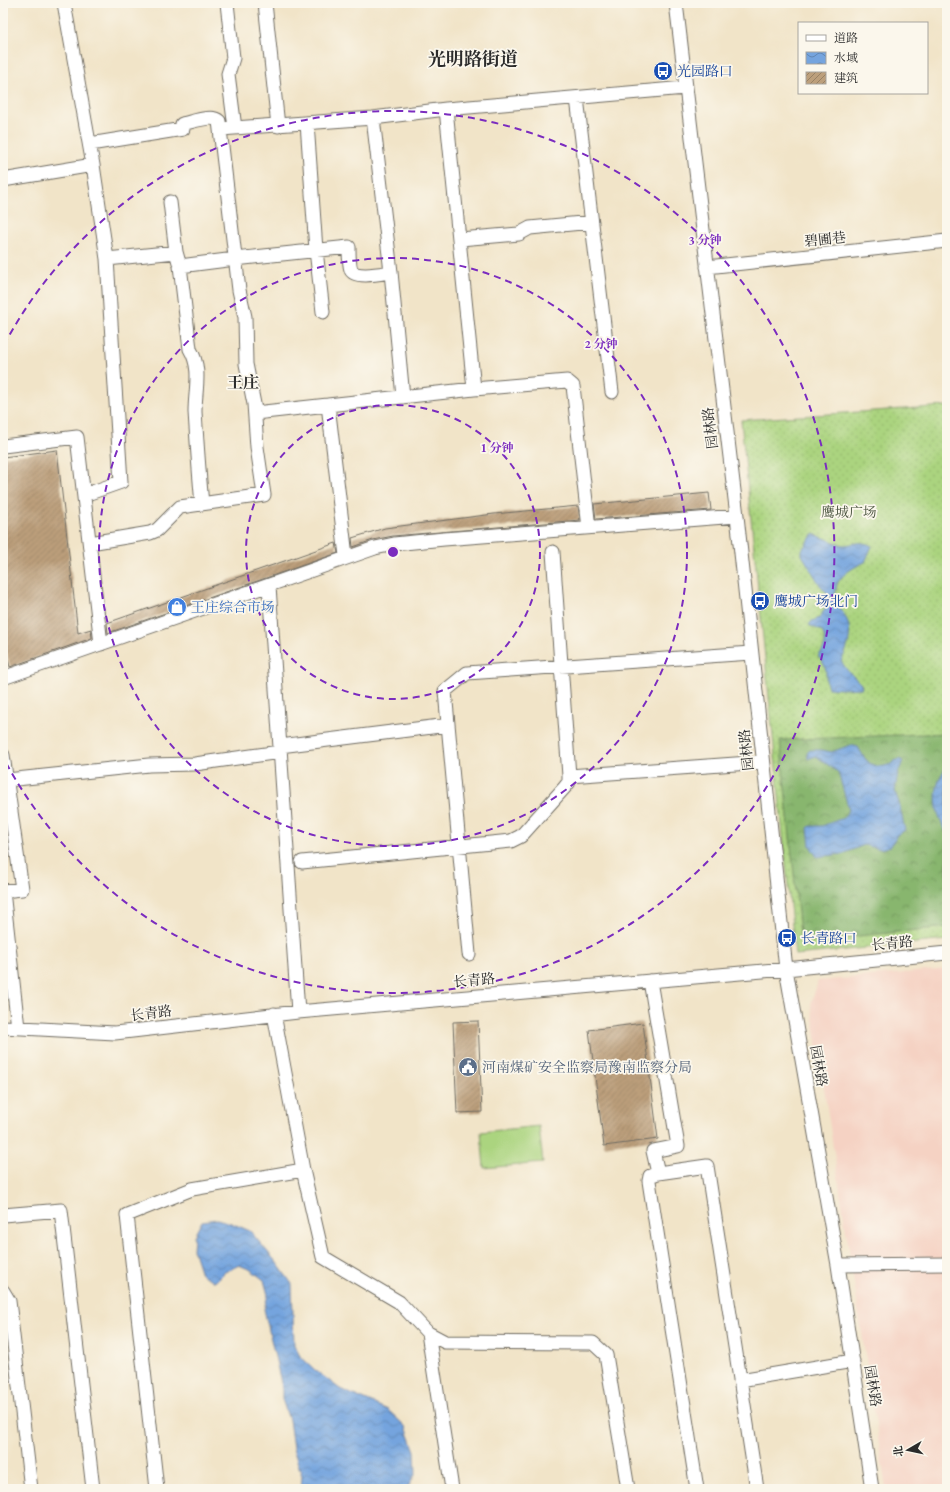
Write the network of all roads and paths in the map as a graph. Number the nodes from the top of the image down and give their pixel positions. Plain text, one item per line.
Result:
1 (64, 3) edge
2 (227, 3) edge
3 (265, 3) edge
4 (676, 3) edge
5 (686, 88) junction
6 (577, 98) junction
7 (446, 109) junction
8 (373, 118) junction
9 (307, 123) junction
10 (278, 126) junction
11 (235, 128) junction
12 (221, 129) junction
13 (90, 144) junction
14 (93, 165) junction
15 (3, 180) edge
16 (170, 202) dead end
17 (592, 222) junction
18 (460, 239) junction
19 (947, 241) edge
20 (316, 250) junction
21 (176, 252) junction
22 (107, 259) junction
23 (235, 259) junction
24 (180, 266) junction
25 (707, 267) junction
26 (391, 272) junction
27 (322, 312) dead end
28 (474, 390) junction
29 (612, 392) dead end
30 (403, 397) junction
31 (328, 405) junction
32 (255, 413) junction
33 (3, 446) edge
34 (84, 495) junction
35 (202, 504) junction
36 (737, 516) junction
37 (589, 528) junction
38 (90, 543) junction
39 (552, 552) dead end
40 (346, 556) dead end
41 (269, 586) junction
42 (102, 644) junction
43 (751, 653) junction
44 (562, 667) junction
45 (3, 678) edge
46 (448, 726) junction
47 (280, 749) junction
48 (3, 755) edge
49 (763, 762) junction
50 (570, 776) junction
51 (7, 780) junction
52 (459, 846) junction
53 (302, 862) dead end
54 (947, 953) edge
55 (469, 954) dead end
56 (786, 969) junction
57 (650, 981) junction
58 (298, 1012) junction
59 (274, 1014) junction
60 (3, 1027) edge
61 (18, 1028) junction
62 (303, 1170) junction
63 (658, 1173) junction
64 (3, 1215) edge
65 (947, 1264) edge
66 (838, 1265) junction
67 (3, 1291) edge
68 (428, 1333) junction
69 (853, 1361) junction
70 (740, 1380) junction
71 (31, 1489) edge
72 (93, 1489) edge
73 (157, 1489) edge
74 (452, 1489) edge
75 (628, 1489) edge
76 (697, 1489) edge
77 (757, 1489) edge
78 (872, 1489) edge

1 - 13 street
2 - 11 street
3 - 10 street
4 - 5 street, 园林路
5 - 6 street
5 - 25 street, 园林路
6 - 7 street
6 - 17 street
7 - 8 street
7 - 18 street
8 - 9 street
8 - 26 street
9 - 10 street
9 - 20 street
10 - 11 street
11 - 12 street
12 - 13 street
12 - 23 street
13 - 14 street
14 - 15 street
14 - 22 street
16 - 21 street
17 - 18 street
17 - 29 street
18 - 28 street
19 - 25 street, 碧圃巷
20 - 23 street
20 - 26 street
20 - 27 street
21 - 22 street
21 - 24 street
22 - 34 street
23 - 24 street
23 - 32 street
24 - 35 street
25 - 36 street, 园林路
26 - 30 street
28 - 30 street
28 - 37 street
30 - 31 street
31 - 32 street
31 - 40 street
32 - 35 street
33 - 34 street
34 - 38 street
35 - 38 street
36 - 37 street
36 - 43 street, 园林路
37 - 41 street
38 - 42 street
39 - 44 street
41 - 42 street
41 - 47 street
42 - 45 street
43 - 44 street
43 - 49 street, 园林路
44 - 46 street
44 - 50 street
46 - 47 street
46 - 52 street
47 - 51 street
47 - 58 street
48 - 51 street
49 - 50 street
49 - 56 street, 园林路
50 - 52 street
51 - 61 street
52 - 53 street
52 - 55 street
54 - 56 street, 长青路
56 - 57 street, 长青路
56 - 66 street, 园林路
57 - 58 street, 长青路
57 - 63 street
58 - 59 street, 长青路
59 - 61 street, 长青路
59 - 62 street
60 - 61 street, 长青路
62 - 68 street
62 - 73 street
63 - 70 street
63 - 76 street
64 - 72 street
65 - 66 street
66 - 69 street, 园林路
67 - 71 street
68 - 74 street
68 - 75 street
69 - 70 street
69 - 78 street, 园林路
70 - 77 street

